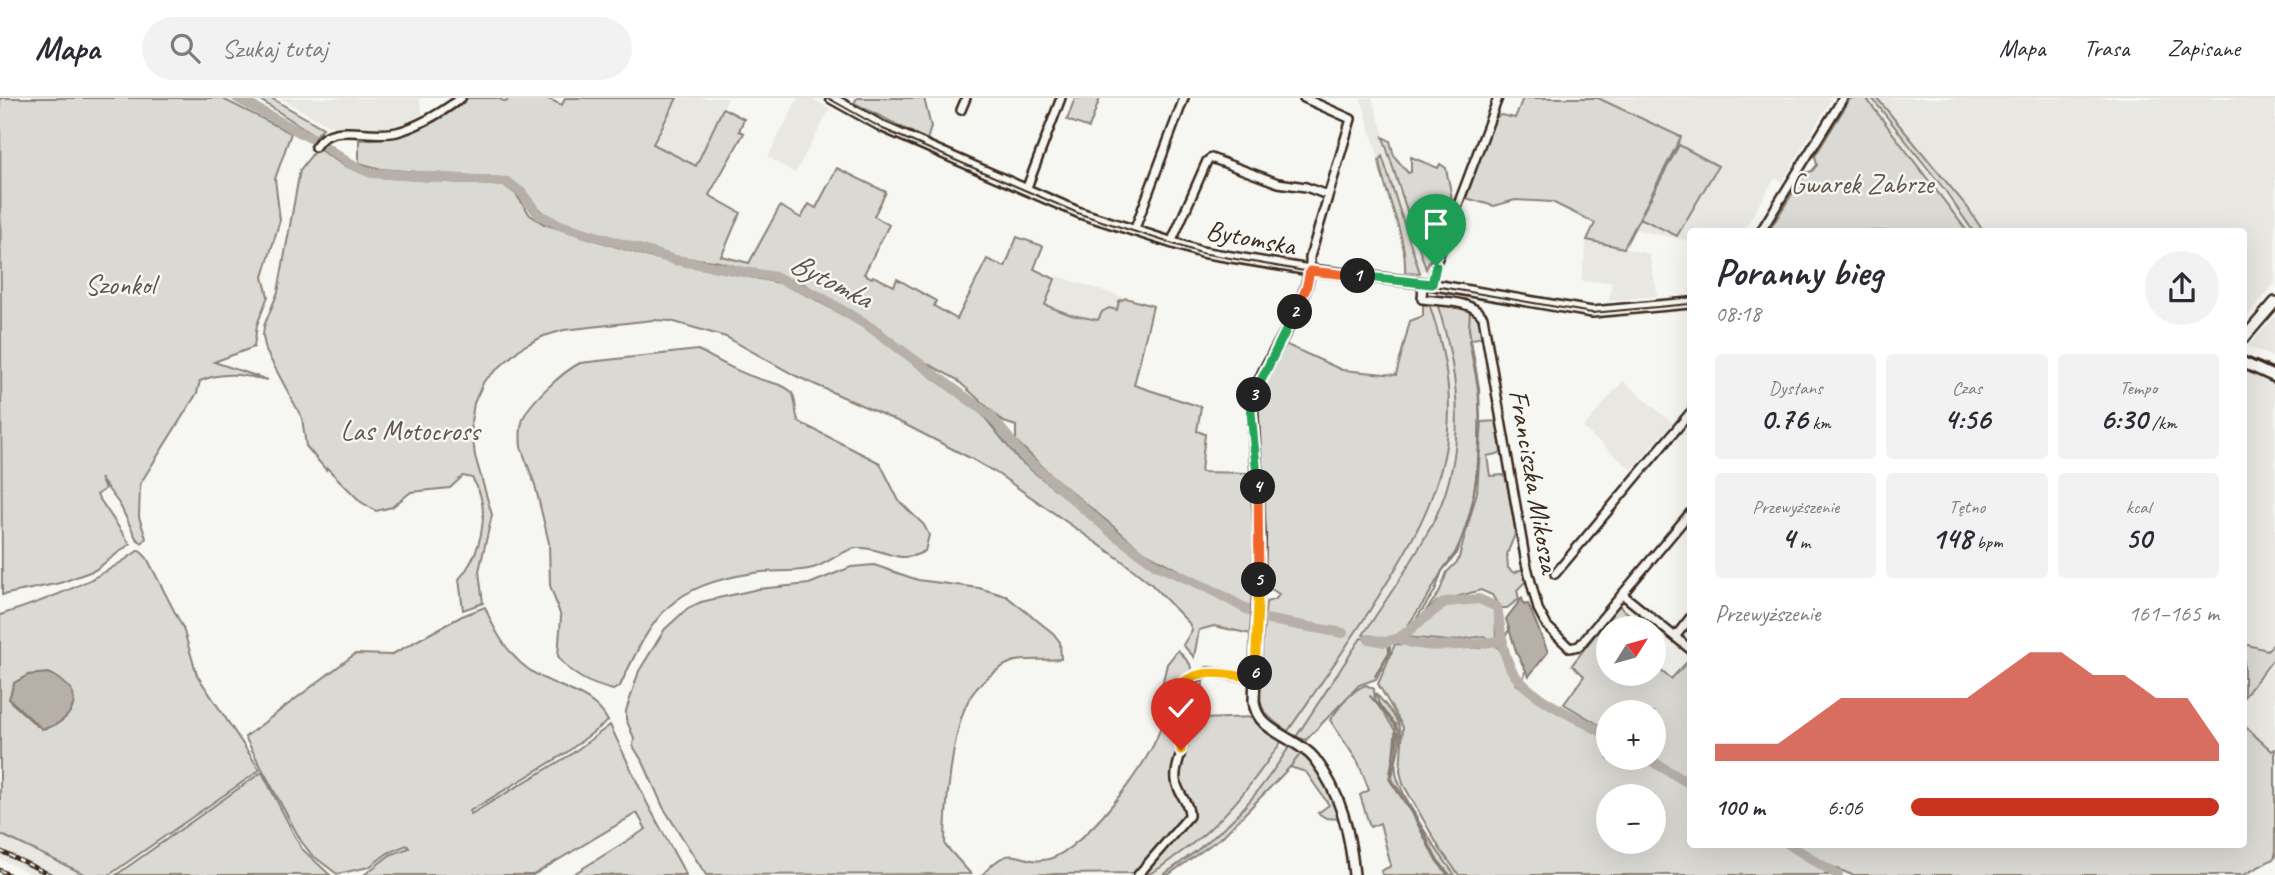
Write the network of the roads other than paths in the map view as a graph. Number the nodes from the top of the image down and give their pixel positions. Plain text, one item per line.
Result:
1 (461, 98) edge
2 (831, 98) edge
3 (966, 98) edge
4 (1061, 98) edge
5 (1184, 98) edge
6 (1304, 98) edge
7 (1498, 98) edge
8 (1843, 98) edge
9 (961, 110) dead end
10 (317, 143) dead end
11 (1026, 190) junction
12 (1327, 195) junction
13 (1763, 228) edge
14 (1134, 231) junction
15 (1171, 243) junction
16 (1310, 271) junction
17 (1427, 284) junction
18 (2275, 302) edge
19 (1687, 303) edge
20 (2247, 335) edge
21 (2247, 364) edge
22 (2275, 377) edge
23 (1687, 417) edge
24 (1687, 517) edge
25 (1556, 574) dead end
26 (1622, 594) junction
27 (1687, 622) edge
28 (1675, 637) junction
29 (1687, 647) edge
30 (1255, 678) junction
31 (1138, 875) edge
32 (1354, 875) edge

1 - 10 street
2 - 11 street, Bytomska
3 - 9 street
4 - 11 street
5 - 14 street
6 - 12 street
7 - 17 street
8 - 13 street
11 - 14 street, Bytomska
12 - 15 street
12 - 16 street
14 - 15 street, Bytomska
15 - 16 street, Bytomska
16 - 17 street, Bytomska
16 - 30 street
17 - 19 street, Bytomska
17 - 26 street, Franciszka Mikosza
18 - 20 street
21 - 22 street
23 - 25 street
24 - 26 street
26 - 28 street
27 - 28 street
28 - 29 street
30 - 31 street
30 - 32 street

